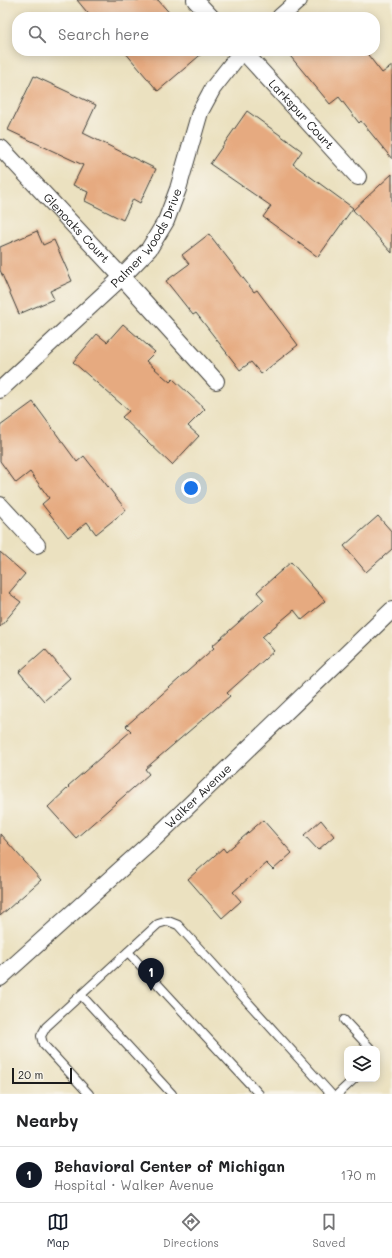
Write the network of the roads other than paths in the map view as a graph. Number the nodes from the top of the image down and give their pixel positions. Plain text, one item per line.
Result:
1 (196, 0) edge
2 (299, 0) edge
3 (207, 12) edge
4 (286, 12) edge
5 (239, 56) edge
6 (248, 56) edge
7 (1, 148) edge
8 (358, 177) dead end
9 (122, 277) junction
10 (216, 381) dead end
11 (0, 390) edge
12 (0, 505) edge
13 (37, 545) dead end
14 (392, 610) edge
15 (128, 952) junction
16 (0, 978) edge
17 (81, 995) junction
18 (344, 1020) dead end
19 (368, 1046) edge
20 (351, 1082) edge
21 (89, 1094) edge
22 (172, 1094) edge
23 (258, 1094) edge
24 (332, 1094) edge
25 (338, 1094) edge

1 - 3 street
2 - 4 street
5 - 9 street, Palmer Woods Drive
6 - 8 street, Larkspur Court
7 - 9 street, Glenoaks Court
9 - 10 street, Glenoaks Court
9 - 11 street, Palmer Woods Drive
12 - 13 street
14 - 16 street, Walker Avenue
15 - 17 lane
15 - 23 lane
15 - 24 lane
17 - 21 lane
17 - 22 lane
18 - 19 lane
20 - 25 lane

